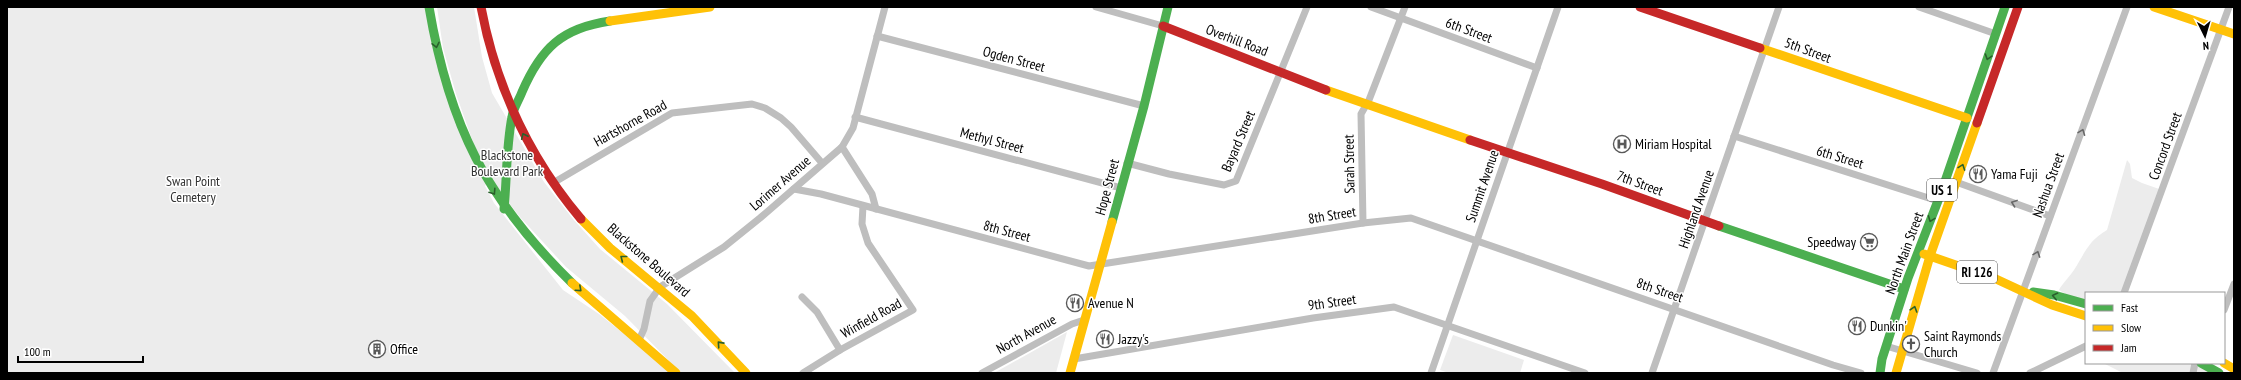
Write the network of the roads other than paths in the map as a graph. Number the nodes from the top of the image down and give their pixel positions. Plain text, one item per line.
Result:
1 (430, 7) edge
2 (481, 7) edge
3 (710, 7) edge
4 (885, 7) edge
5 (1096, 7) edge
6 (1168, 7) edge
7 (1307, 7) edge
8 (1371, 7) edge
9 (1405, 7) edge
10 (1558, 7) edge
11 (1640, 7) edge
12 (1780, 7) edge
13 (1919, 7) edge
14 (2005, 7) edge
15 (2018, 7) edge
16 (2127, 7) edge
17 (2154, 7) edge
18 (2229, 7) edge
19 (677, 10) edge
20 (1400, 19) junction
21 (1162, 26) junction
22 (2221, 30) junction
23 (1996, 34) junction
24 (2234, 34) edge
25 (877, 36) junction
26 (1764, 49) junction
27 (1537, 68) junction
28 (1281, 72) junction
29 (1365, 105) junction
30 (1144, 106) junction
31 (513, 113) junction
32 (856, 117) junction
33 (1967, 118) junction
34 (1734, 136) junction
35 (842, 147) junction
36 (1507, 154) junction
37 (822, 163) junction
38 (1128, 163) junction
39 (1956, 182) junction
40 (553, 183) junction
41 (1121, 188) junction
42 (794, 189) junction
43 (1938, 201) junction
44 (863, 206) junction
45 (504, 209) junction
46 (876, 209) junction
47 (2050, 216) junction
48 (1705, 222) junction
49 (1363, 223) junction
50 (1477, 240) junction
51 (1918, 252) junction
52 (1930, 256) junction
53 (1099, 264) junction
54 (2234, 284) edge
55 (660, 287) junction
56 (1904, 289) junction
57 (2023, 290) junction
58 (2124, 292) edge
59 (802, 297) dead end
60 (2085, 304) edge
61 (2225, 307) edge
62 (1674, 309) junction
63 (2082, 314) edge
64 (1084, 320) junction
65 (1448, 326) junction
66 (639, 340) junction
67 (1886, 346) junction
68 (2085, 346) edge
69 (1901, 349) junction
70 (840, 350) junction
71 (1074, 359) junction
72 (2203, 364) edge
73 (2225, 364) edge
74 (2234, 369) edge
75 (676, 373) edge
76 (746, 373) edge
77 (803, 373) edge
78 (982, 373) edge
79 (1070, 373) edge
80 (1431, 373) edge
81 (1586, 373) edge
82 (1652, 373) edge
83 (1861, 373) edge
84 (1880, 373) edge
85 (1896, 373) edge
86 (1977, 373) edge
87 (1993, 373) edge
88 (2030, 373) edge
89 (2219, 373) edge

1 -> 45 main road
2 - 31 main road, Blackstone Boulevard
3 - 19 main road
4 - 25 street, Lorimer Avenue
5 - 21 street, Overhill Road
6 - 21 main road, Hope Street
7 - 28 street, Bayard Street
8 - 20 street, 6th Street
9 - 20 street, Sarah Street
10 - 27 street, Summit Avenue
11 - 26 main road, 5th Street
12 - 26 street, Highland Avenue
13 - 23 street
14 - 23 main road, North Main Street / US 1
39 -> 15 main road, North Main Street / US 1
47 -> 16 street, Nashua Street
17 - 22 main road
18 - 22 street, Concord Street
19 - 31 main road
20 - 27 street, 6th Street
20 - 29 street, Sarah Street
21 - 28 main road, Overhill Road
21 - 30 main road, Hope Street
22 - 24 main road
22 - 58 street, Concord Street
23 -> 33 main road, North Main Street / US 1
25 - 30 street, Ogden Street
25 - 32 street, Lorimer Avenue
26 - 33 main road, 5th Street
26 - 34 street, Highland Avenue
27 - 36 street, Summit Avenue
28 - 29 main road, Overhill Road
28 - 38 street, Bayard Street
29 - 36 main road, 7th Street
29 - 49 street, Sarah Street
30 - 38 main road, Hope Street
40 -> 31 main road, Blackstone Boulevard
31 - 45 main road
32 - 35 street, Lorimer Avenue
32 - 41 street, Methyl Street
33 - 43 main road, North Main Street / US 1
34 - 43 street, 6th Street
34 - 48 street, Highland Avenue
35 - 37 street, Lorimer Avenue
35 - 46 street
36 - 48 main road, 7th Street
36 - 50 street, Summit Avenue
37 - 40 street, Hartshorne Road
37 - 42 street, Lorimer Avenue
38 - 41 main road, Hope Street
47 -> 39 street
39 - 52 main road, North Main Street / US 1
55 -> 40 main road, Blackstone Boulevard
41 - 53 main road, Hope Street
42 - 44 street, 8th Street
42 - 55 street, Lorimer Avenue
43 -> 51 main road, North Main Street / US 1
44 - 46 street, 8th Street
44 - 70 street, Winfield Road
45 -> 66 main road
46 - 53 street, 8th Street
57 -> 47 street, Nashua Street
48 - 56 main road, 7th Street
48 - 62 street, Highland Avenue
49 - 50 street, 8th Street
49 - 53 street, 8th Street
50 - 62 street, 8th Street
50 - 65 street, Summit Avenue
51 - 52 main road, RI 126
51 - 56 main road, North Main Street / US 1
52 - 57 main road, RI 126
69 -> 52 main road, North Main Street / US 1
53 - 64 main road, Hope Street
54 - 61 street
55 - 66 street, Lorimer Avenue
76 -> 55 main road, Blackstone Boulevard
56 - 67 main road, North Main Street / US 1
60 -> 57 main road, RI 126
57 - 63 main road, RI 126
57 - 87 street, Nashua Street
59 - 70 street
62 - 82 street, Highland Avenue
62 - 83 street, 8th Street
64 - 71 main road, Hope Street
64 - 78 street, North Avenue
65 - 71 street, 9th Street
65 - 80 street, Summit Avenue
65 - 81 street, 9th Street
66 - 75 main road
67 - 69 street
67 - 84 main road, North Main Street / US 1
68 - 88 street
69 - 85 main road, North Main Street / US 1
69 - 86 street
70 - 77 street, Winfield Road
71 - 79 main road, Hope Street
72 - 89 main road
73 - 74 main road

